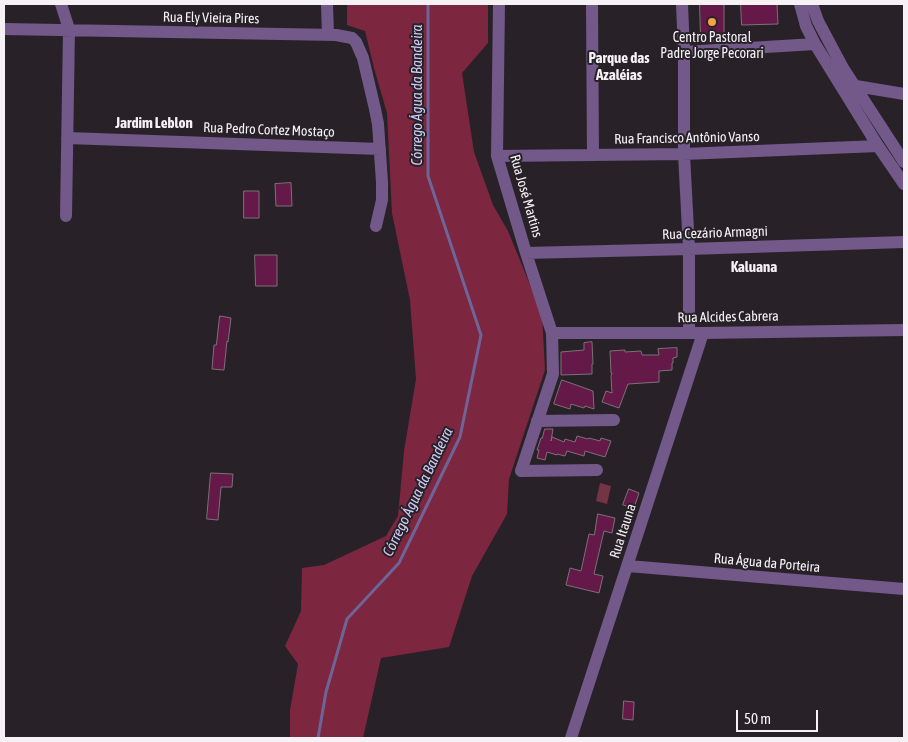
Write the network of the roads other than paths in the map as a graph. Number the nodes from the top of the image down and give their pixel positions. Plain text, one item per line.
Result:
1 (62, 4) edge
2 (327, 4) edge
3 (499, 4) edge
4 (592, 4) edge
5 (682, 4) edge
6 (800, 4) edge
7 (812, 4) edge
8 (4, 29) edge
9 (69, 29) junction
10 (328, 35) junction
11 (815, 44) junction
12 (684, 52) junction
13 (840, 85) junction
14 (854, 86) junction
15 (904, 94) edge
16 (67, 138) junction
17 (878, 146) junction
18 (380, 149) junction
19 (684, 154) junction
20 (593, 155) junction
21 (497, 156) junction
22 (904, 162) edge
23 (904, 184) edge
24 (66, 216) dead end
25 (376, 226) dead end
26 (904, 242) edge
27 (689, 249) junction
28 (526, 253) junction
29 (904, 330) edge
30 (552, 333) junction
31 (689, 333) junction
32 (703, 333) junction
33 (614, 420) dead end
34 (537, 421) junction
35 (597, 470) dead end
36 (628, 566) junction
37 (904, 590) edge
38 (571, 738) edge

1 - 9 street
2 - 10 street
3 - 21 street, Rua José Martins
4 - 20 street
5 - 12 street
6 - 11 street
7 - 14 street
8 - 9 street, Rua Ely Vieira Pires
9 - 10 street, Rua Ely Vieira Pires
9 - 16 street
10 - 18 street, Rua Ely Vieira Pires
11 - 12 street
11 - 13 street
12 - 19 street
13 - 14 street
13 - 17 street
14 - 15 street
14 - 22 street
16 - 18 street, Rua Pedro Cortez Mostaço
16 - 24 street
17 - 19 street, Rua Francisco Antônio Vanso
17 - 23 street
18 - 25 street, Rua Ely Vieira Pires
19 - 20 street, Rua Francisco Antônio Vanso
19 - 27 street
20 - 21 street, Rua Francisco Antônio Vanso
21 - 28 street, Rua José Martins
26 - 27 street, Rua Cezário Armagni
27 - 28 street, Rua Cezário Armagni
27 - 31 street
28 - 30 street, Rua José Martins
29 - 32 street, Rua Alcides Cabrera
30 - 31 street, Rua Alcides Cabrera
30 - 34 street, Rua José Martins
31 - 32 street, Rua Alcides Cabrera
32 - 36 street, Rua Itauna
33 - 34 street
34 - 35 street, Rua José Martins
36 - 37 street, Rua Água da Porteira
36 - 38 street, Rua Itauna

